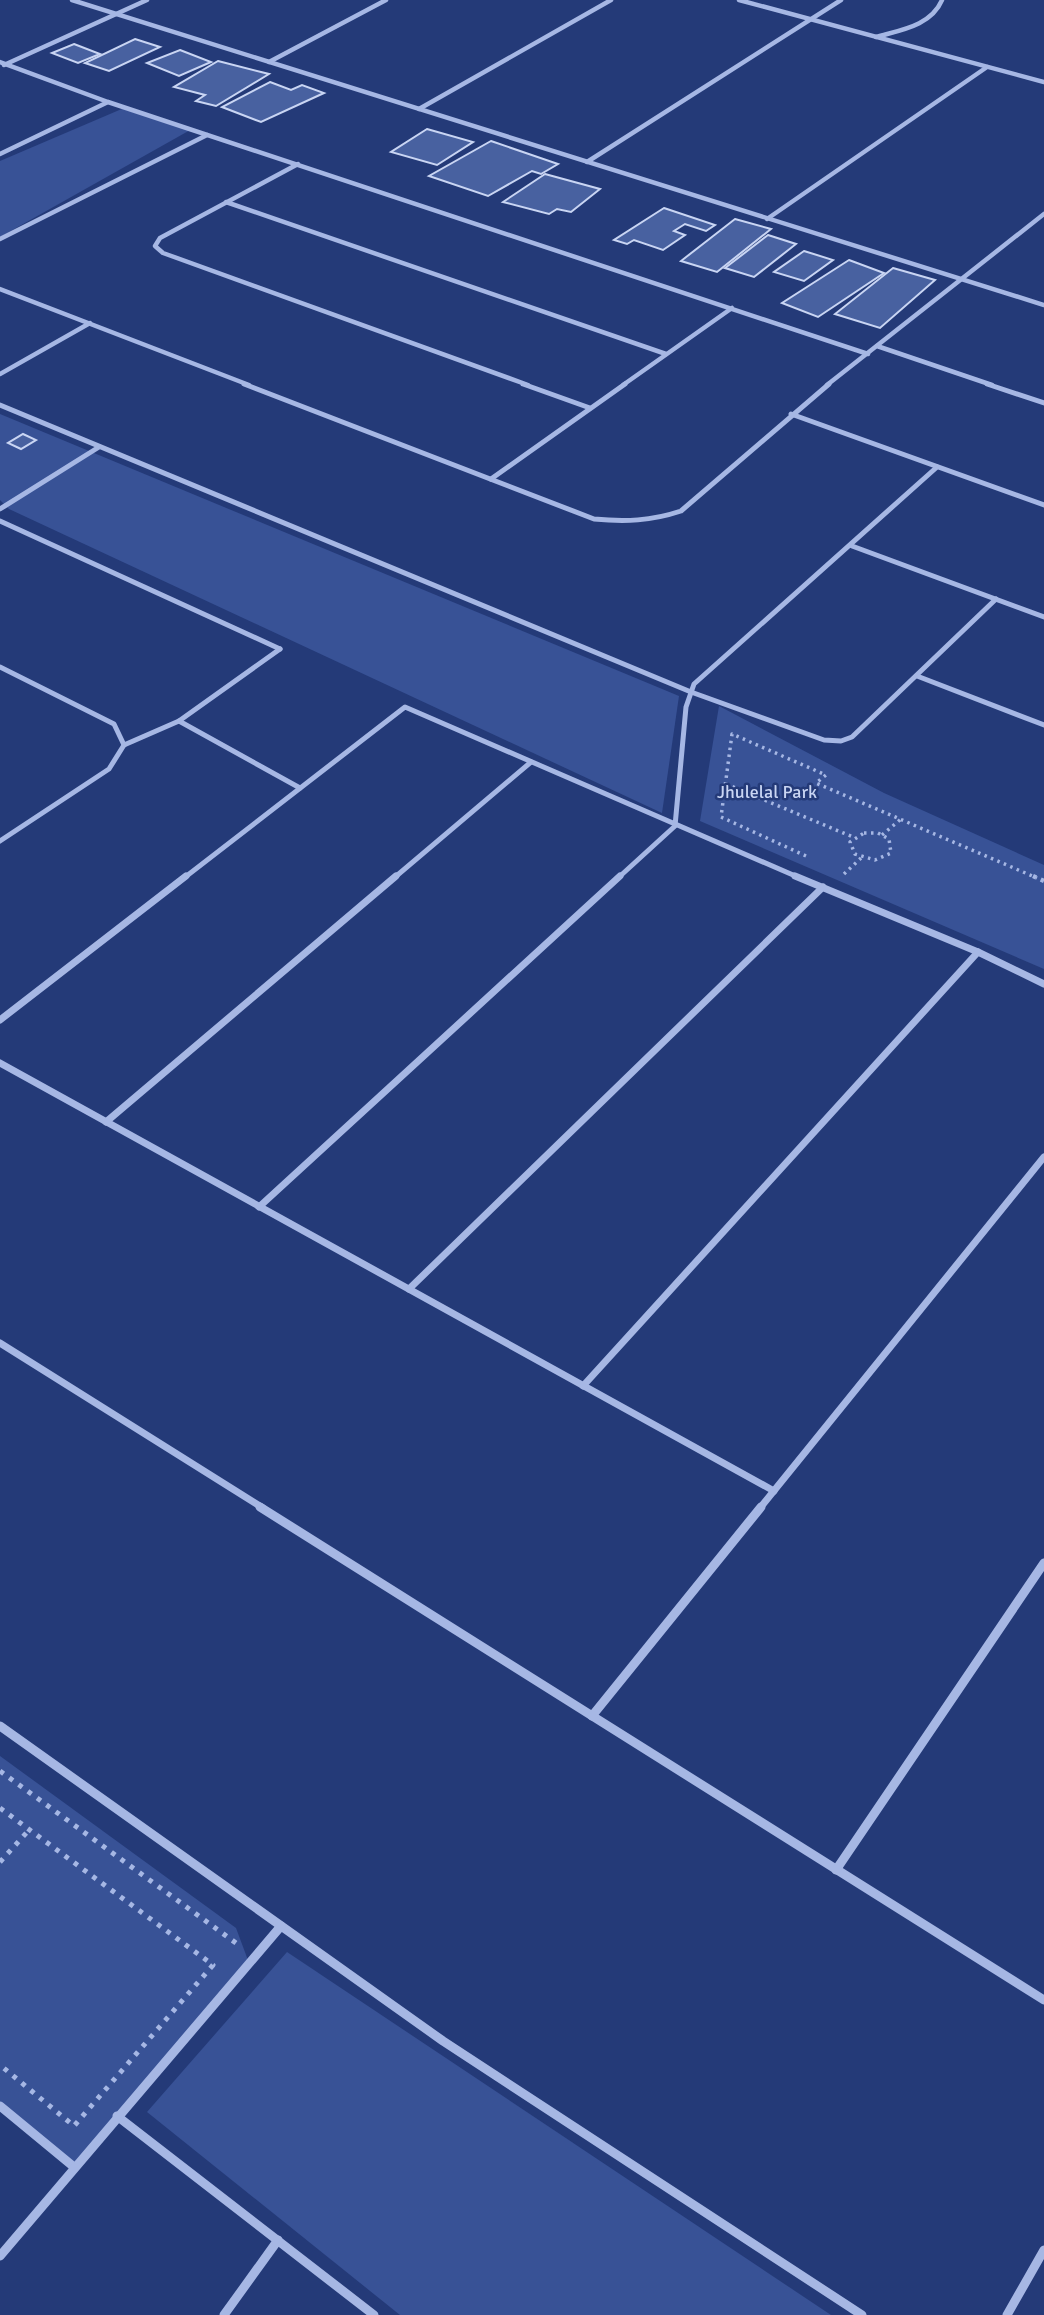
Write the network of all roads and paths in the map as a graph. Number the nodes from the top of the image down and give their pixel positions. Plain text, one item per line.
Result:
1 (72, 0) edge
2 (147, 0) edge
3 (386, 0) edge
4 (611, 0) edge
5 (739, 0) edge
6 (841, 0) edge
7 (942, 0) edge
8 (117, 14) junction
9 (814, 20) junction
10 (876, 37) junction
11 (269, 62) junction
12 (2, 64) edge
13 (987, 67) junction
14 (1044, 82) edge
15 (108, 102) junction
16 (419, 109) junction
17 (207, 134) junction
18 (0, 154) edge
19 (587, 162) junction
20 (298, 164) junction
21 (226, 202) junction
22 (1044, 214) edge
23 (767, 219) junction
24 (0, 239) edge
25 (961, 280) junction
26 (0, 289) edge
27 (1044, 305) edge
28 (732, 308) junction
29 (90, 323) junction
30 (877, 346) junction
31 (666, 354) junction
32 (867, 354) junction
33 (0, 374) edge
34 (1044, 403) edge
35 (0, 405) edge
36 (590, 408) junction
37 (791, 414) junction
38 (99, 447) junction
39 (937, 467) junction
40 (491, 479) junction
41 (1044, 505) edge
42 (0, 509) edge
43 (0, 521) edge
44 (852, 546) junction
45 (996, 600) junction
46 (1044, 617) edge
47 (0, 667) edge
48 (917, 676) junction
49 (691, 692) junction
50 (179, 721) junction
51 (1044, 725) edge
52 (124, 745) junction
53 (531, 762) junction
54 (726, 784) junction
55 (300, 788) junction
56 (901, 819) junction
57 (676, 826) junction
58 (882, 835) junction
59 (853, 838) junction
60 (0, 842) edge
61 (808, 856) dead end
62 (832, 868) dead end
63 (845, 874) dead end
64 (1044, 881) edge
65 (823, 887) junction
66 (978, 952) junction
67 (1044, 984) edge
68 (0, 1020) edge
69 (0, 1063) edge
70 (106, 1122) junction
71 (1044, 1157) edge
72 (259, 1207) junction
73 (409, 1289) junction
74 (0, 1343) edge
75 (583, 1386) junction
76 (774, 1491) junction
77 (1044, 1563) edge
78 (592, 1716) junction
79 (0, 1726) edge
80 (0, 1771) edge
81 (0, 1808) edge
82 (30, 1830) junction
83 (0, 1861) edge
84 (836, 1870) junction
85 (281, 1926) junction
86 (255, 1957) junction
87 (1044, 2000) edge
88 (0, 2065) edge
89 (0, 2106) edge
90 (117, 2116) junction
91 (74, 2167) junction
92 (278, 2241) junction
93 (1044, 2250) edge
94 (0, 2256) edge
95 (224, 2315) edge
96 (374, 2315) edge
97 (862, 2315) edge
98 (1007, 2315) edge

1 - 8 street
2 - 8 street
3 - 11 street
4 - 16 street
5 - 9 street
6 - 9 street
7 - 10 street
8 - 11 street
8 - 12 street
9 - 10 street
9 - 19 street
10 - 13 street
11 - 16 street
12 - 15 street
13 - 14 street
13 - 23 street
15 - 17 street
15 - 18 street
16 - 19 street
17 - 20 street
17 - 24 street
19 - 23 street
20 - 21 street
20 - 28 street
21 - 31 street
21 - 36 street
22 - 25 street
23 - 25 street
25 - 27 street
25 - 30 street
26 - 29 street
28 - 31 street
28 - 32 street
29 - 33 street
29 - 40 street
30 - 32 street
30 - 34 street
31 - 36 street
32 - 37 street
35 - 38 street
36 - 40 street
37 - 39 street
37 - 40 street
38 - 42 street
38 - 49 street
39 - 41 street
39 - 44 street
43 - 50 street
44 - 45 street
44 - 49 street
45 - 46 street
45 - 48 street
47 - 52 street
48 - 49 street
48 - 51 street
49 - 57 street
50 - 52 street
50 - 55 street
52 - 60 street
53 - 55 street
53 - 57 street
53 - 70 street
54 - 56 path
54 - 59 path
54 - 61 path
55 - 68 street
56 - 58 path
56 - 64 path
57 - 65 street
57 - 72 street
58 - 59 path
58 - 59 path
62 - 63 path
65 - 66 street
65 - 73 street
66 - 67 street
66 - 75 street
69 - 70 street
70 - 72 street
71 - 76 street
72 - 73 street
73 - 75 street
74 - 78 street
75 - 76 street
76 - 78 street
77 - 84 street
78 - 84 street
79 - 85 street
80 - 86 path
81 - 82 path
82 - 83 path
82 - 88 path
84 - 87 street
85 - 86 street
85 - 97 street
86 - 90 street
89 - 91 street
90 - 91 street
90 - 92 street
91 - 94 street
92 - 95 street
92 - 96 street
93 - 98 street

